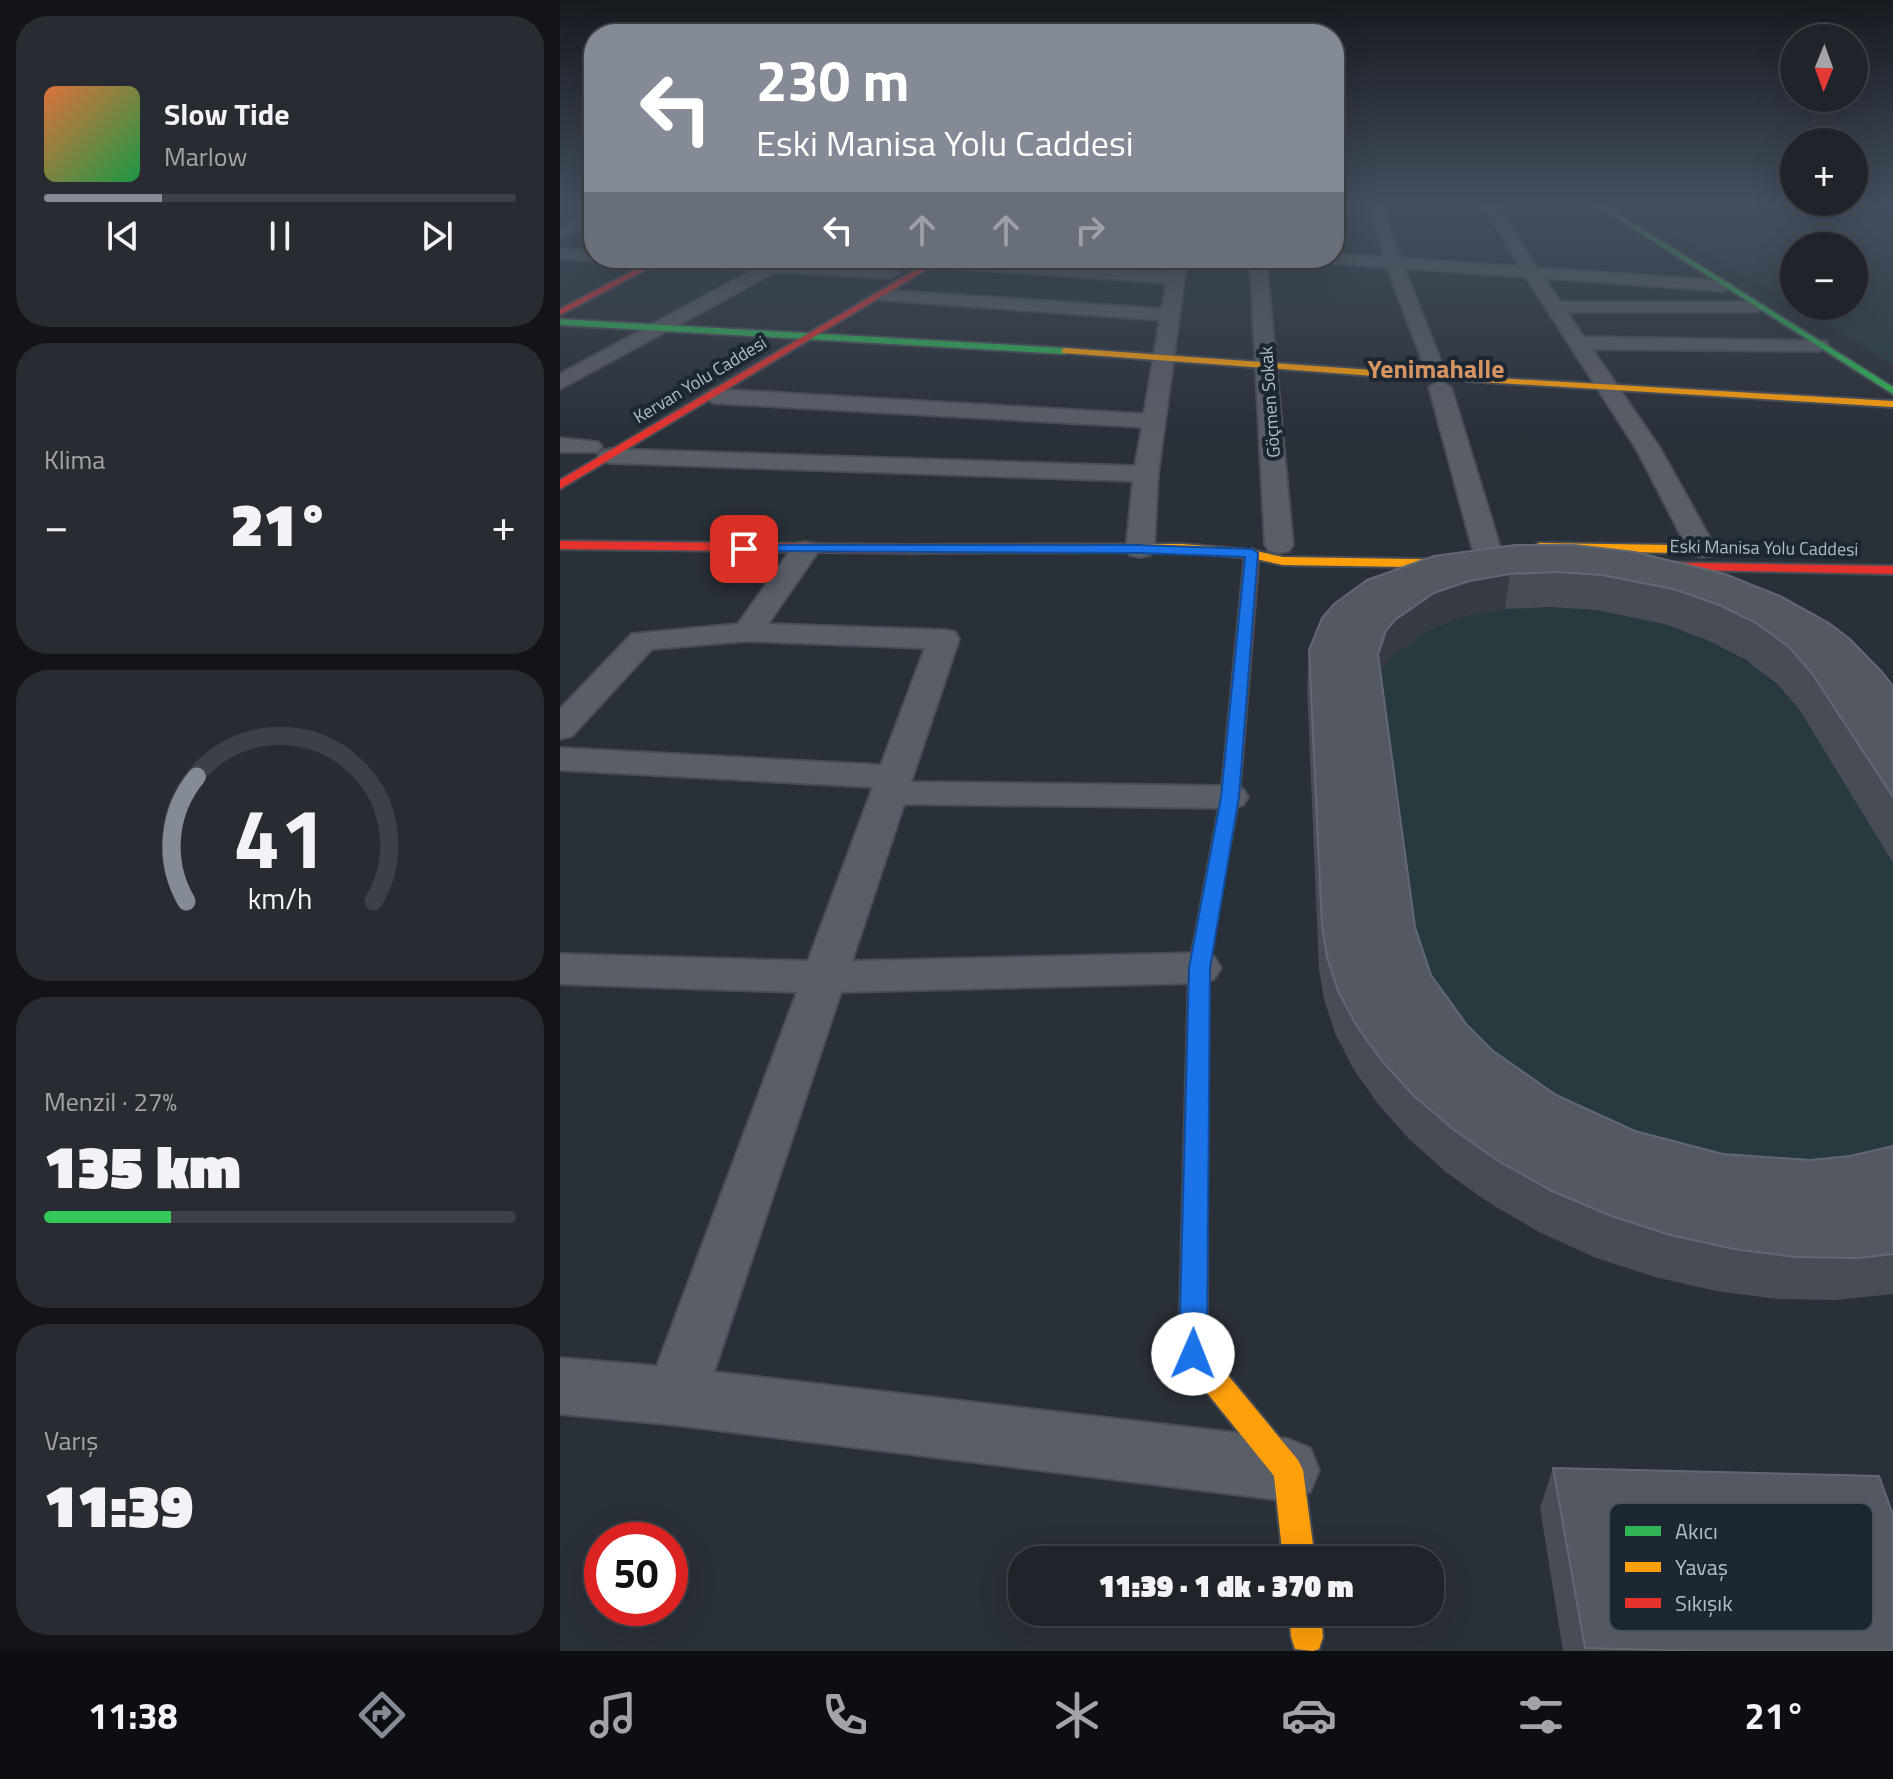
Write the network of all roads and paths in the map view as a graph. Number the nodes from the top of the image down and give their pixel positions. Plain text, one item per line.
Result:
1 (618, 282) edge
2 (744, 282) edge
3 (874, 282) edge
4 (899, 282) edge
5 (1175, 282) edge
6 (1260, 282) edge
7 (1400, 282) edge
8 (1538, 282) edge
9 (1666, 282) edge
10 (1718, 282) edge
11 (1724, 286) junction
12 (881, 295) junction
13 (1554, 307) junction
14 (1757, 307) junction
15 (560, 312) edge
16 (1171, 315) junction
17 (560, 322) edge
18 (660, 328) junction
19 (782, 335) junction
20 (811, 336) junction
21 (1578, 343) junction
22 (1819, 345) junction
23 (1163, 357) junction
24 (1268, 367) junction
25 (1437, 378) junction
26 (560, 383) edge
27 (1608, 385) junction
28 (1893, 391) edge
29 (713, 396) junction
30 (1893, 404) edge
31 (1156, 421) junction
32 (560, 445) edge
33 (600, 452) junction
34 (560, 465) edge
35 (1146, 474) junction
36 (560, 485) edge
37 (560, 545) edge
38 (1279, 545) junction
39 (1140, 549) junction
40 (1702, 549) junction
41 (1766, 549) dead end
42 (805, 550) junction
43 (1498, 551) junction
44 (1252, 553) junction
45 (1535, 565) edge
46 (1893, 570) edge
47 (747, 632) junction
48 (560, 729) edge
49 (560, 759) edge
50 (892, 785) junction
51 (1230, 797) junction
52 (1199, 968) junction
53 (560, 969) edge
54 (824, 977) junction
55 (560, 1386) edge
56 (676, 1396) junction
57 (1288, 1470) junction
58 (1297, 1546) edge

1 - 15 main road
2 - 18 street
3 - 19 main road, Kervan Yolu Caddesi
4 - 12 main road, Kervan Yolu Caddesi
5 - 16 street
6 - 24 street, Göçmen Sokak
7 - 25 street
8 - 13 street
9 - 11 street
10 - 11 main road
11 - 14 main road
12 - 16 street
12 - 20 main road, Kervan Yolu Caddesi
13 - 14 street
13 - 21 street
14 - 22 main road
16 - 23 street
17 - 18 main road
18 - 19 main road
18 - 26 street
19 - 20 main road
19 - 33 main road, Kervan Yolu Caddesi
20 - 23 main road
20 - 29 main road, Kervan Yolu Caddesi
21 - 22 street
21 - 27 street
22 - 28 main road
23 - 24 main road
23 - 31 street
24 - 25 main road
24 - 38 street, Göçmen Sokak
25 - 27 main road
25 - 43 street
27 - 30 main road
27 - 40 street
29 - 31 street
29 - 33 main road, Kervan Yolu Caddesi
31 - 35 street
32 - 33 street
33 - 34 main road, Kervan Yolu Caddesi
33 - 35 street
33 - 36 main road, Kervan Yolu Caddesi
35 - 39 street
37 - 42 main road, Eski Manisa Yolu Caddesi
38 - 43 main road, Eski Manisa Yolu Caddesi
38 - 44 main road, Eski Manisa Yolu Caddesi
39 - 42 main road, Eski Manisa Yolu Caddesi
39 - 44 main road, Eski Manisa Yolu Caddesi
40 - 41 main road, Eski Manisa Yolu Caddesi
40 - 43 main road, Eski Manisa Yolu Caddesi
42 - 47 street
43 - 44 main road, Eski Manisa Yolu Caddesi
44 - 51 main road
45 - 46 main road, Eski Manisa Yolu Caddesi
47 - 48 street
47 - 50 street
49 - 50 street
50 - 51 street
50 - 54 street
51 - 52 main road
52 - 54 street
52 - 57 main road
53 - 54 street
54 - 56 street
55 - 56 street
56 - 57 street
57 - 58 main road

